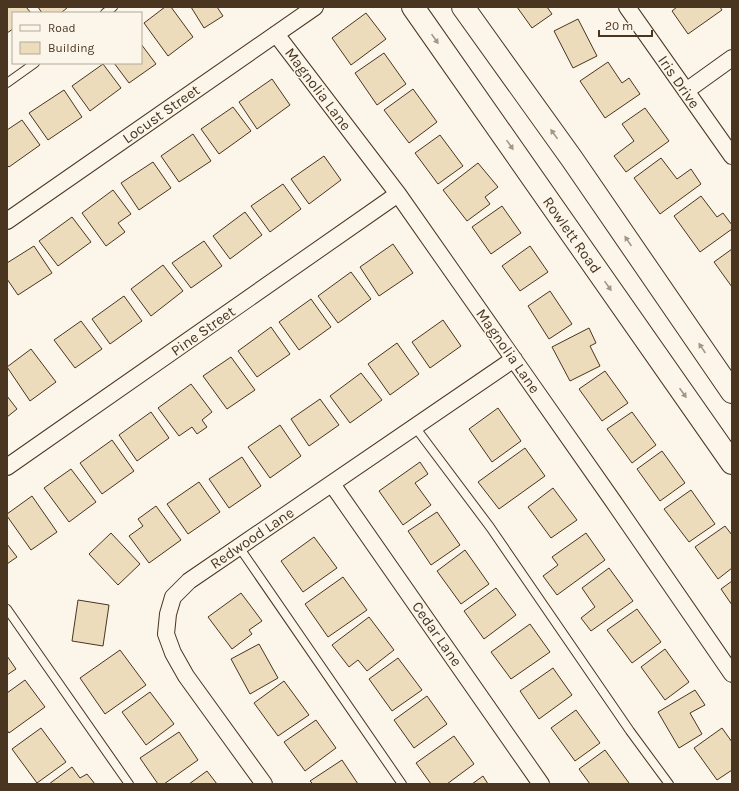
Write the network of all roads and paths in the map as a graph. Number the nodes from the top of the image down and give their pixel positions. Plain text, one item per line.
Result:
1 (314, 7) edge
2 (413, 7) edge
3 (463, 7) edge
4 (627, 7) edge
5 (276, 34) junction
6 (732, 58) edge
7 (34, 64) edge
8 (7, 83) edge
9 (686, 91) junction
10 (732, 156) edge
11 (398, 194) junction
12 (7, 221) edge
13 (514, 359) junction
14 (732, 392) edge
15 (415, 427) junction
16 (732, 463) edge
17 (7, 467) edge
18 (332, 484) junction
19 (239, 546) junction
20 (7, 609) edge
21 (732, 674) edge
22 (129, 784) edge
23 (264, 784) edge
24 (402, 784) edge
25 (542, 784) edge
26 (669, 784) edge

1 - 5 street, Locust Street
2 -> 16 main road, Rowlett Road
14 -> 3 main road
4 - 9 street, Iris Drive
5 - 11 street, Magnolia Lane
5 - 12 street, Locust Street
6 - 9 street
7 - 8 lane
9 - 10 street, Iris Drive
11 - 13 street, Magnolia Lane
11 - 17 street, Pine Street
13 - 15 street, Redwood Lane
13 - 21 street, Magnolia Lane
15 - 18 street, Redwood Lane
15 - 26 lane
18 - 19 street, Redwood Lane
18 - 25 street, Cedar Lane
19 - 23 street, Redwood Lane
19 - 24 lane
20 - 22 lane

